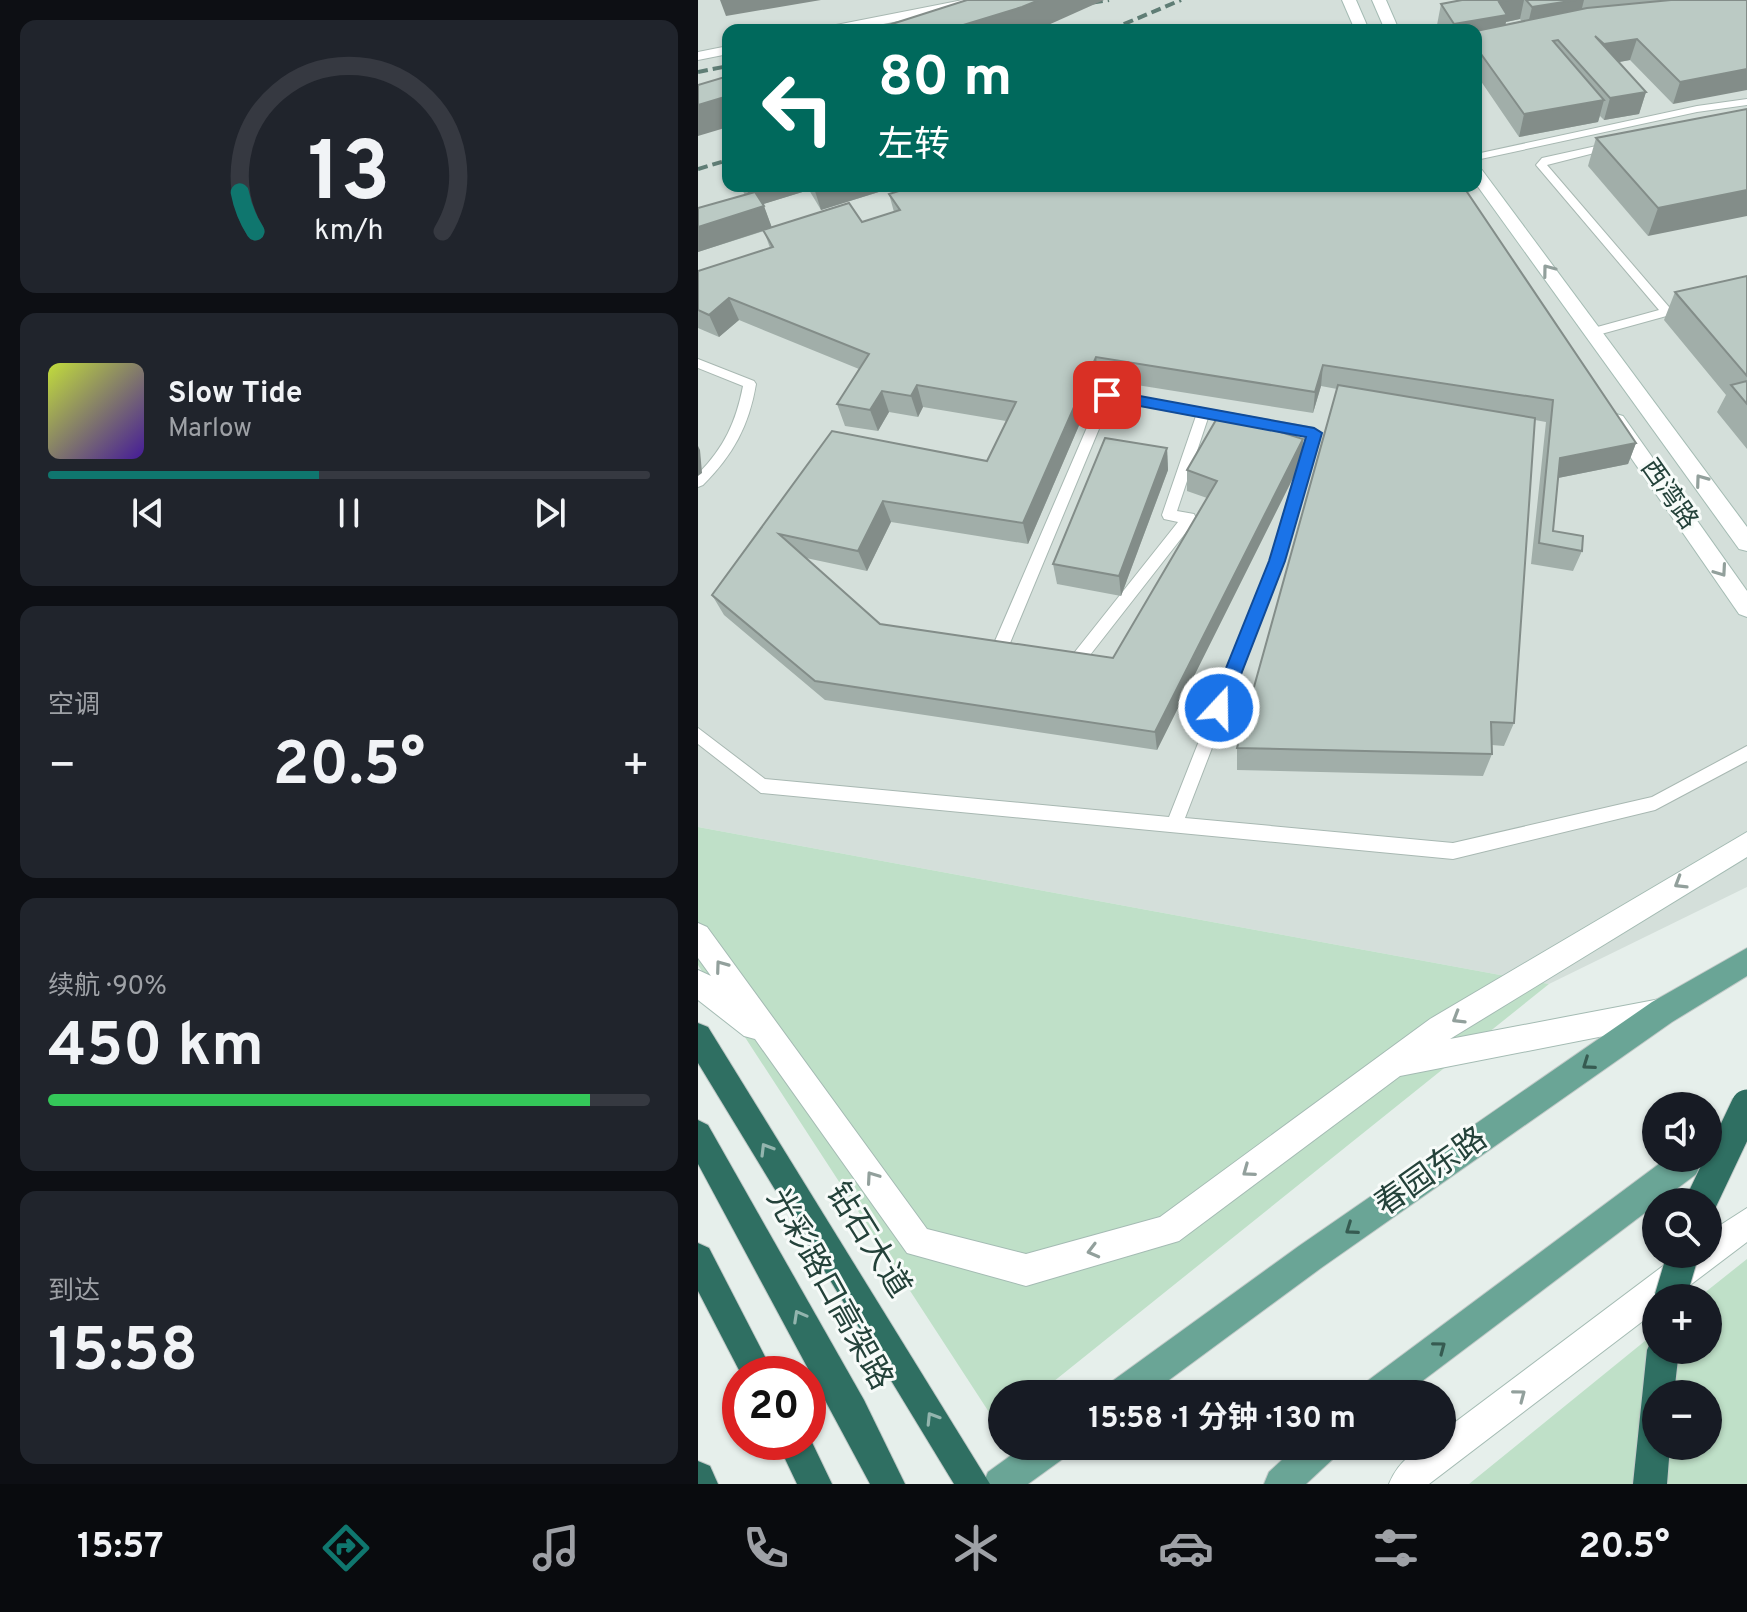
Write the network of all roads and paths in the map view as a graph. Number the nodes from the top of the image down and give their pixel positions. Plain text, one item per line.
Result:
1 (984, 0) edge
2 (1349, 0) edge
3 (1379, 0) edge
4 (862, 24) edge
5 (1359, 24) edge
6 (1389, 24) edge
7 (722, 51) edge
8 (698, 56) edge
9 (1747, 102) edge
10 (1623, 143) edge
11 (1482, 156) edge
12 (1482, 181) edge
13 (1694, 304) edge
14 (1667, 312) junction
15 (1594, 332) junction
16 (698, 363) edge
17 (1604, 403) edge
18 (1203, 413) junction
19 (698, 482) edge
20 (1747, 543) edge
21 (1747, 608) edge
22 (698, 735) edge
23 (1747, 753) edge
24 (1174, 825) junction
25 (1747, 843) edge
26 (698, 936) edge
27 (1747, 961) edge
28 (698, 983) edge
29 (1662, 1012) junction
30 (698, 1037) edge
31 (778, 1045) junction
32 (1394, 1064) junction
33 (1747, 1105) edge
34 (1747, 1117) edge
35 (698, 1135) edge
36 (1722, 1136) edge
37 (1673, 1172) edge
38 (1708, 1188) edge
39 (1747, 1223) edge
40 (1722, 1242) edge
41 (698, 1259) edge
42 (1687, 1268) edge
43 (749, 1356) edge
44 (1142, 1380) edge
45 (1397, 1380) edge
46 (803, 1460) edge
47 (1033, 1460) edge
48 (1307, 1460) edge
49 (1652, 1460) edge
50 (698, 1478) edge
51 (701, 1484) edge
52 (815, 1484) edge
53 (888, 1484) edge
54 (973, 1484) edge
55 (1000, 1484) edge
56 (1281, 1484) edge
57 (1406, 1484) edge
58 (1650, 1484) edge

1 - 4 street
2 - 5 street
3 - 6 street
7 - 8 street
9 - 11 lane
10 - 14 lane
15 -> 12 street, 西湾路
13 - 14 lane
14 - 15 lane
20 -> 15 street, 西湾路
16 - 19 lane
17 -> 21 street, 西湾路
18 - 18 lane
18 - 24 lane
22 - 24 lane
23 - 24 lane
25 -> 32 street
31 -> 26 street
27 - 29 main road, 春园东路
28 - 31 street
29 - 32 street
29 -> 44 main road, 春园东路
54 -> 30 highway, 钻石大道
32 -> 31 street
33 - 38 highway, bridge
34 - 36 main road
53 -> 35 highway, 光彩路口高架路
45 -> 37 main road
39 - 40 street
41 - 43 highway
57 -> 42 street
46 - 52 highway
47 - 55 main road
48 - 56 main road
49 - 58 highway
50 - 51 highway

